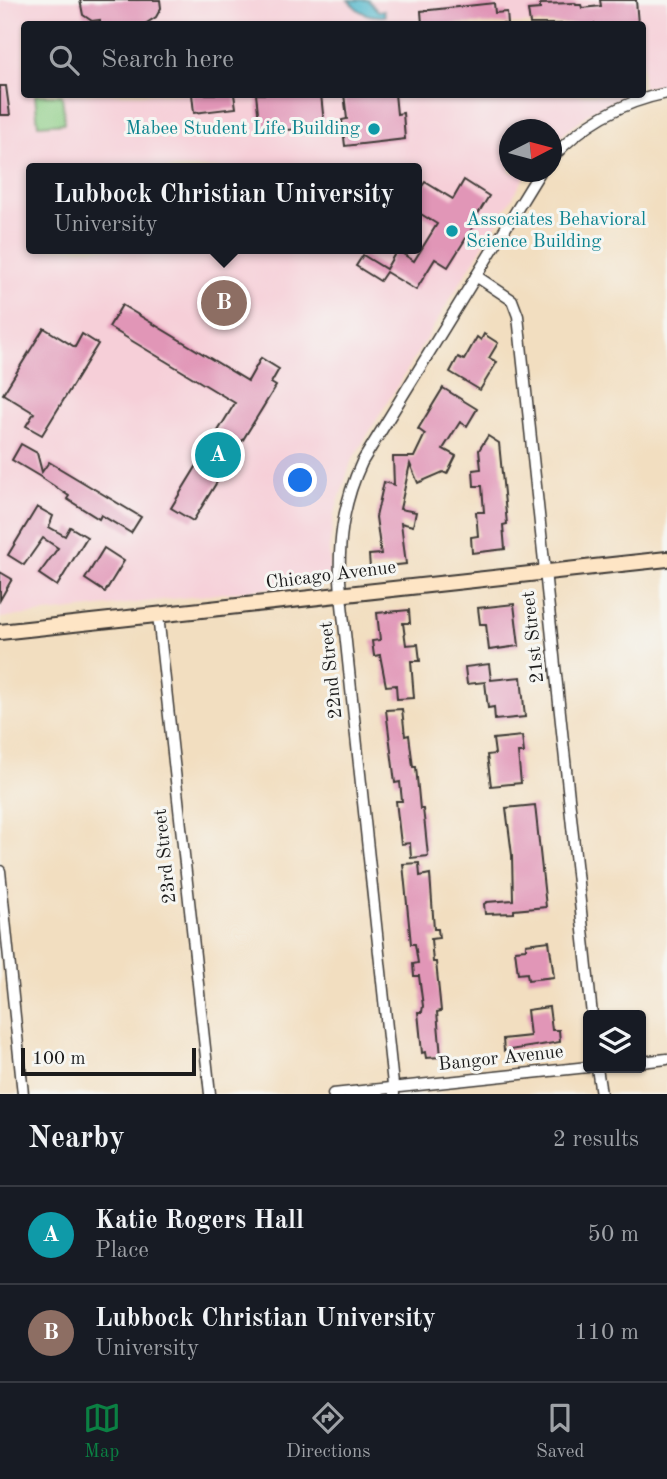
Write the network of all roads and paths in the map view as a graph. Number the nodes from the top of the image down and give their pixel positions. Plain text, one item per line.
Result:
1 (667, 93) edge
2 (562, 147) edge
3 (534, 182) edge
4 (475, 276) junction
5 (667, 559) edge
6 (545, 572) junction
7 (341, 595) junction
8 (158, 615) junction
9 (0, 632) edge
10 (0, 871) edge
11 (591, 1010) edge
12 (667, 1059) edge
13 (646, 1061) edge
14 (583, 1068) edge
15 (598, 1073) edge
16 (394, 1091) edge
17 (23, 1094) edge
18 (210, 1094) edge
19 (333, 1094) edge
20 (601, 1094) edge

1 - 2 street
3 - 4 street, 22nd Street
4 - 6 street, 21st Street
4 - 7 street, 22nd Street
5 - 6 street, Chicago Avenue
6 - 7 street, Chicago Avenue
6 - 11 street, 21st Street
7 - 8 street, Chicago Avenue
7 - 16 street, 22nd Street
8 - 9 street, Chicago Avenue
8 - 18 street, 23rd Street
10 - 17 street
12 - 13 street
14 - 16 street, Bangor Avenue
15 - 20 street
16 - 19 street, Bangor Avenue

